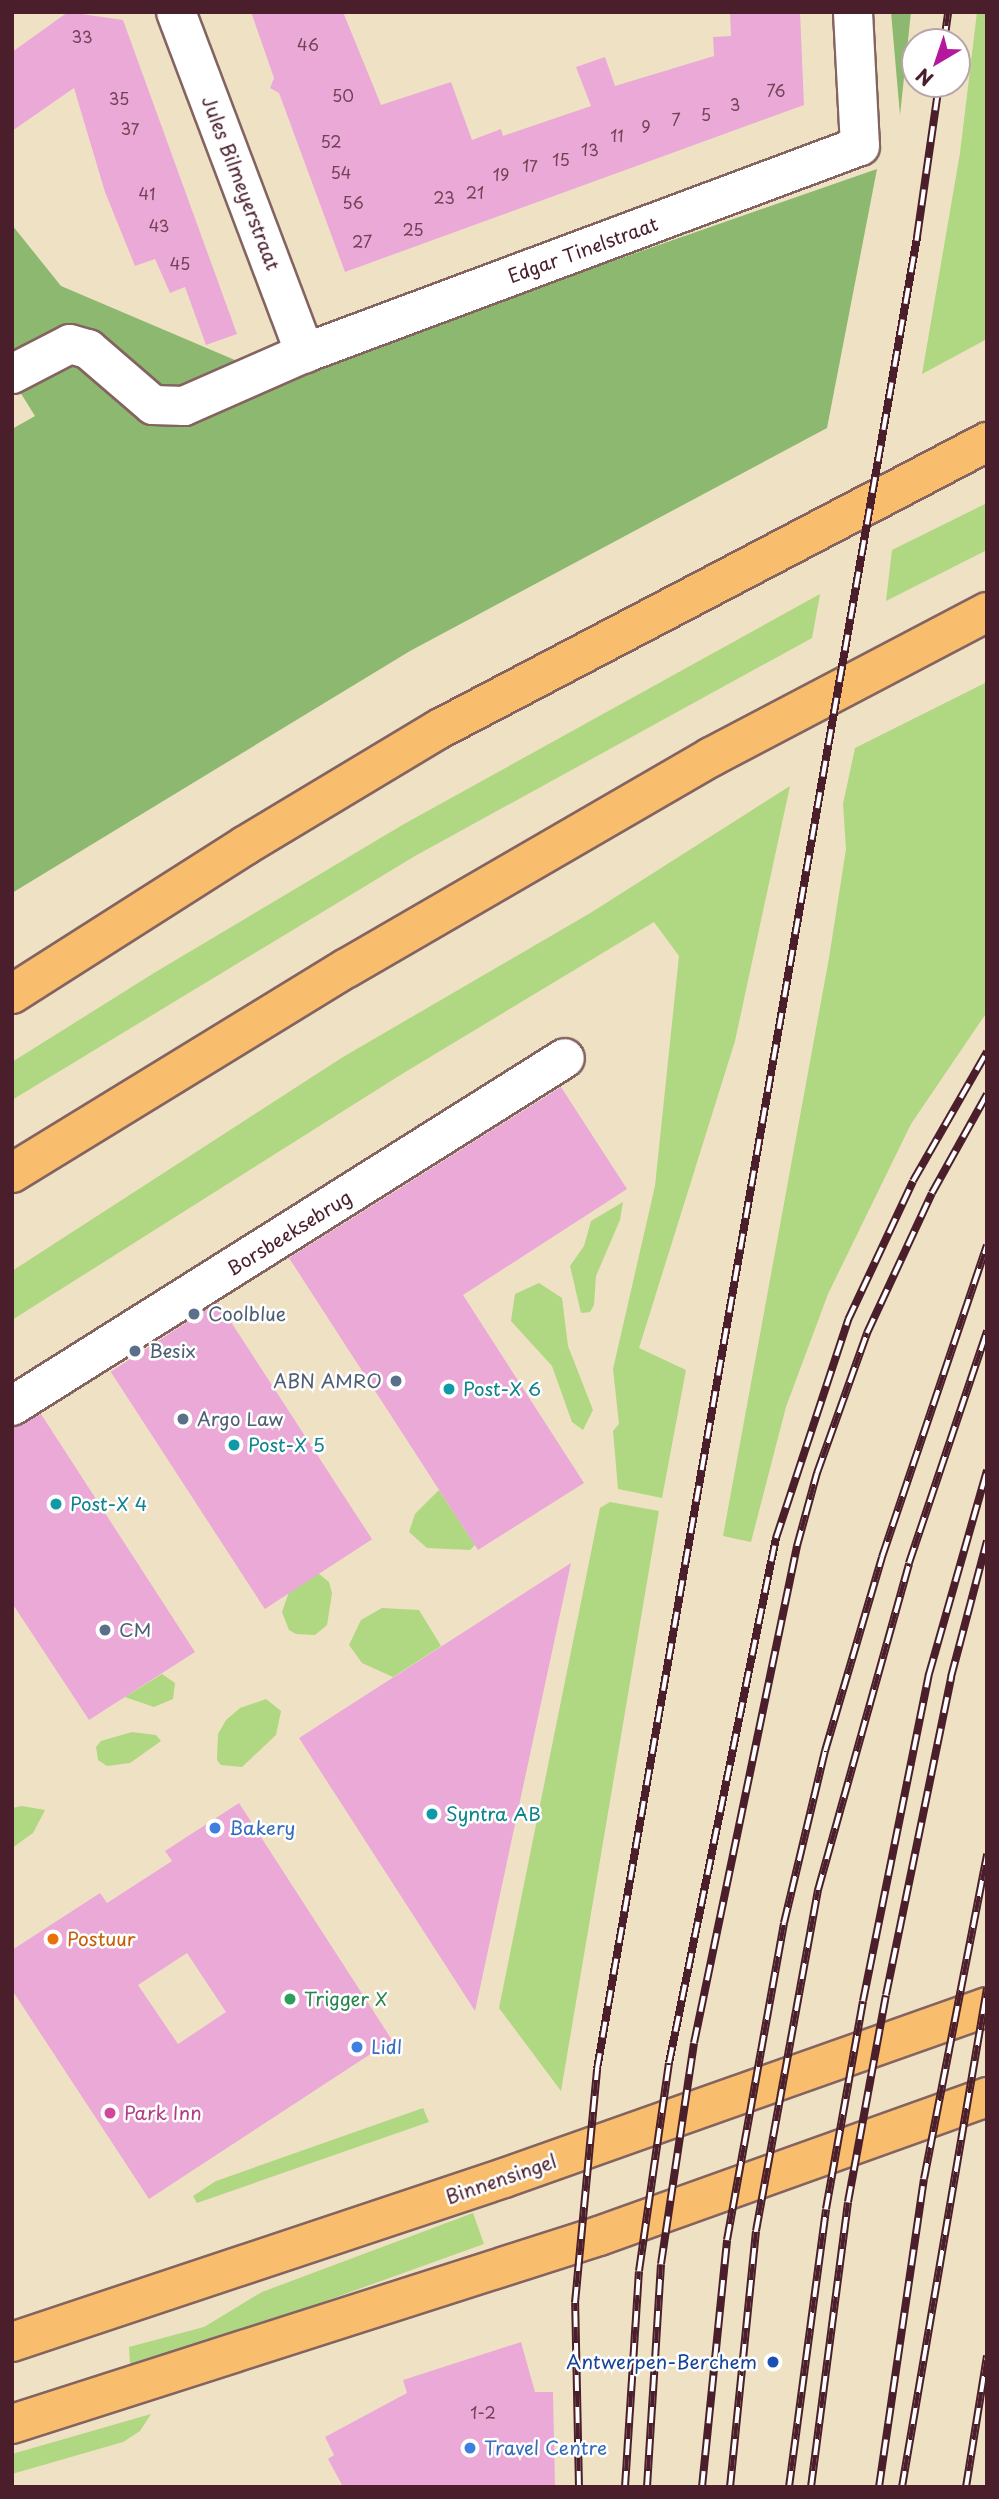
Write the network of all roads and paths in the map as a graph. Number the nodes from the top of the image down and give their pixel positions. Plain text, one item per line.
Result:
1 (176, 12) edge
2 (853, 12) edge
3 (305, 353) junction
4 (12, 374) edge
5 (987, 442) edge
6 (987, 612) edge
7 (12, 994) edge
8 (565, 1058) dead end
9 (12, 1173) edge
10 (12, 1406) edge
11 (987, 2007) edge
12 (987, 2097) edge
13 (12, 2342) edge
14 (12, 2424) edge

1 - 3 street, Jules Bilmeyerstraat
2 - 3 street, Edgar Tinelstraat
3 - 4 street, Edgar Tinelstraat
5 - 7 main road
6 - 9 main road
8 - 10 street, Borsbeeksebrug
11 - 13 main road, Binnensingel
12 - 14 main road

